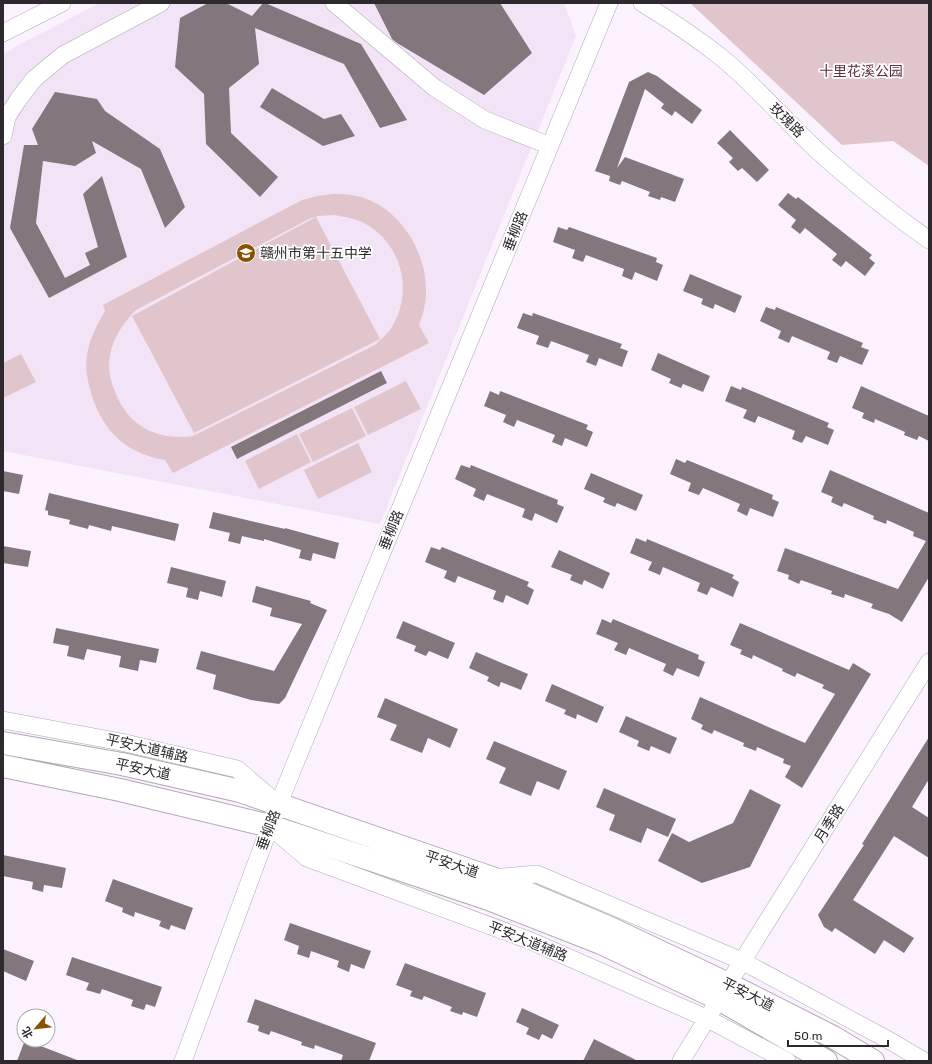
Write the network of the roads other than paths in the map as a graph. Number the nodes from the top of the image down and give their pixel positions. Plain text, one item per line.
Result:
1 (62, 3) edge
2 (161, 3) edge
3 (334, 3) edge
4 (609, 3) edge
5 (642, 3) edge
6 (3, 33) edge
7 (3, 136) edge
8 (550, 146) junction
9 (929, 240) edge
10 (929, 662) edge
11 (3, 720) edge
12 (48, 728) junction
13 (5, 743) edge
14 (7, 769) edge
15 (278, 804) junction
16 (270, 826) junction
17 (489, 888) junction
18 (531, 941) junction
19 (742, 961) junction
20 (724, 991) junction
21 (706, 1018) junction
22 (833, 1038) junction
23 (892, 1042) junction
24 (182, 1061) edge
25 (681, 1061) edge
26 (787, 1061) edge
27 (826, 1061) edge
28 (873, 1061) edge
29 (924, 1061) edge

1 - 6 street
2 - 7 street
3 - 8 street
4 - 8 street, 垂柳路
5 - 9 street, 玫瑰路
8 - 15 street, 垂柳路
10 - 19 street, 月季路
11 - 12 street, 平安大道辅路
12 - 13 street
12 - 15 street, 平安大道辅路
13 - 15 main road, 平安大道
14 - 16 main road, 平安大道
15 - 16 street, 垂柳路
15 - 17 main road, 平安大道
16 - 17 main road, 平安大道
16 - 18 street, 平安大道辅路
16 - 24 street, 垂柳路
17 - 18 street
17 - 19 street
17 - 20 main road, 平安大道
18 - 21 street, 平安大道辅路
19 - 20 street, 月季路
19 - 23 street
20 - 21 street, 月季路
20 - 22 main road, 平安大道
20 - 27 main road, 平安大道
21 - 25 street, 月季路
21 - 26 street, 平安大道辅路
22 - 23 street
22 - 28 main road, 平安大道
23 - 29 street

